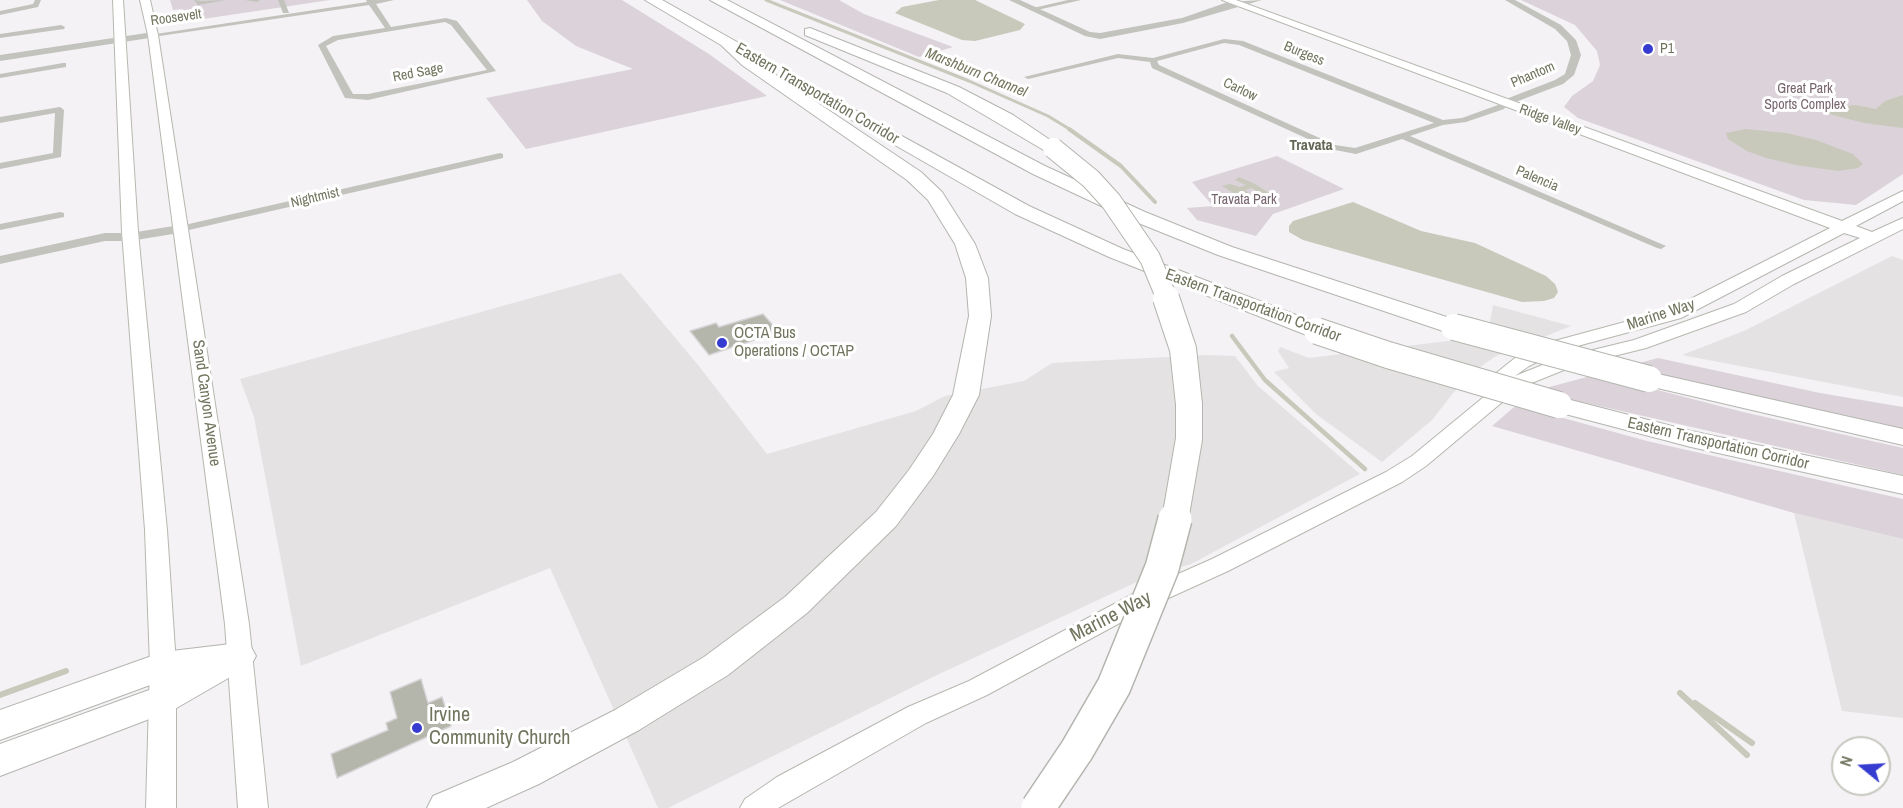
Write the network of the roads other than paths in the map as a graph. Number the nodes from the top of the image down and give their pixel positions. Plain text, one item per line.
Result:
1 (38, 0) edge
2 (118, 0) edge
3 (145, 0) edge
4 (197, 0) edge
5 (223, 0) edge
6 (248, 0) edge
7 (257, 0) edge
8 (280, 0) edge
9 (356, 0) edge
10 (391, 0) edge
11 (652, 0) edge
12 (717, 0) edge
13 (730, 0) edge
14 (1013, 0) edge
15 (1078, 0) edge
16 (1227, 0) edge
17 (1509, 0) edge
18 (370, 2) edge
19 (1248, 2) edge
20 (1033, 9) junction
21 (286, 10) junction
22 (0, 13) edge
23 (61, 27) dead end
24 (389, 29) junction
25 (153, 33) junction
26 (0, 36) edge
27 (120, 37) junction
28 (727, 43) junction
29 (0, 55) edge
30 (1153, 60) junction
31 (63, 65) dead end
32 (0, 76) edge
33 (1028, 77) dead end
34 (1510, 101) junction
35 (0, 120) edge
36 (1442, 123) junction
37 (1402, 136) junction
38 (500, 156) dead end
39 (0, 166) edge
40 (1903, 195) edge
41 (60, 215) dead end
42 (1903, 223) edge
43 (1849, 225) junction
44 (0, 228) edge
45 (180, 229) junction
46 (1878, 236) junction
47 (130, 237) junction
48 (1661, 246) dead end
49 (0, 260) edge
50 (0, 270) edge
51 (1463, 422) junction
52 (1903, 437) edge
53 (1903, 485) edge
54 (239, 656) junction
55 (163, 665) junction
56 (161, 700) junction
57 (0, 725) edge
58 (0, 760) edge
59 (161, 808) edge
60 (253, 808) edge
61 (446, 808) edge
62 (755, 808) edge
63 (1038, 808) edge

1 - 22 street
2 - 27 main road
3 - 25 main road, Sand Canyon Avenue
4 - 5 street
6 - 7 street
8 - 21 street
9 - 21 street, Roosevelt
10 - 18 street, Roosevelt
11 - 28 highway, Eastern Transportation Corridor
12 - 52 highway, Eastern Transportation Corridor, bridge
13 - 63 highway, bridge
14 - 20 street
15 - 20 street
16 - 19 main road, Ridge Valley
17 - 34 street, Phantom
18 - 24 street
18 - 25 street, Roosevelt
19 - 20 street
19 - 34 main road, Ridge Valley
21 - 25 street, Roosevelt
23 - 26 street
24 - 24 street, Red Sage
25 - 27 street, Roosevelt
25 - 45 main road, Sand Canyon Avenue
27 - 29 street, Roosevelt
27 - 47 main road
28 - 53 highway, Eastern Transportation Corridor, bridge
28 - 61 highway
30 - 33 street, Carlow
30 - 36 street, Burgess
30 - 37 street, Carlow
31 - 32 street
34 - 36 street, Carlow
34 - 43 main road, Ridge Valley
35 - 39 street
36 - 37 street, Carlow
37 - 48 street, Palencia
38 - 45 street, Nightmist
40 - 43 main road, Marine Way
41 - 44 street
42 - 46 main road, Marine Way
43 - 46 main road, Ridge Valley
43 - 51 main road, Marine Way
45 - 47 street, Nightmist
45 - 54 main road, Sand Canyon Avenue
46 - 51 main road, Marine Way
47 - 49 street, Nightmist
47 - 50 street, Nightmist
47 - 55 main road
51 - 62 main road, Marine Way
54 - 55 highway
54 - 56 highway
54 - 60 main road, Sand Canyon Avenue
55 - 56 main road
55 - 57 highway
56 - 58 highway
56 - 59 main road

